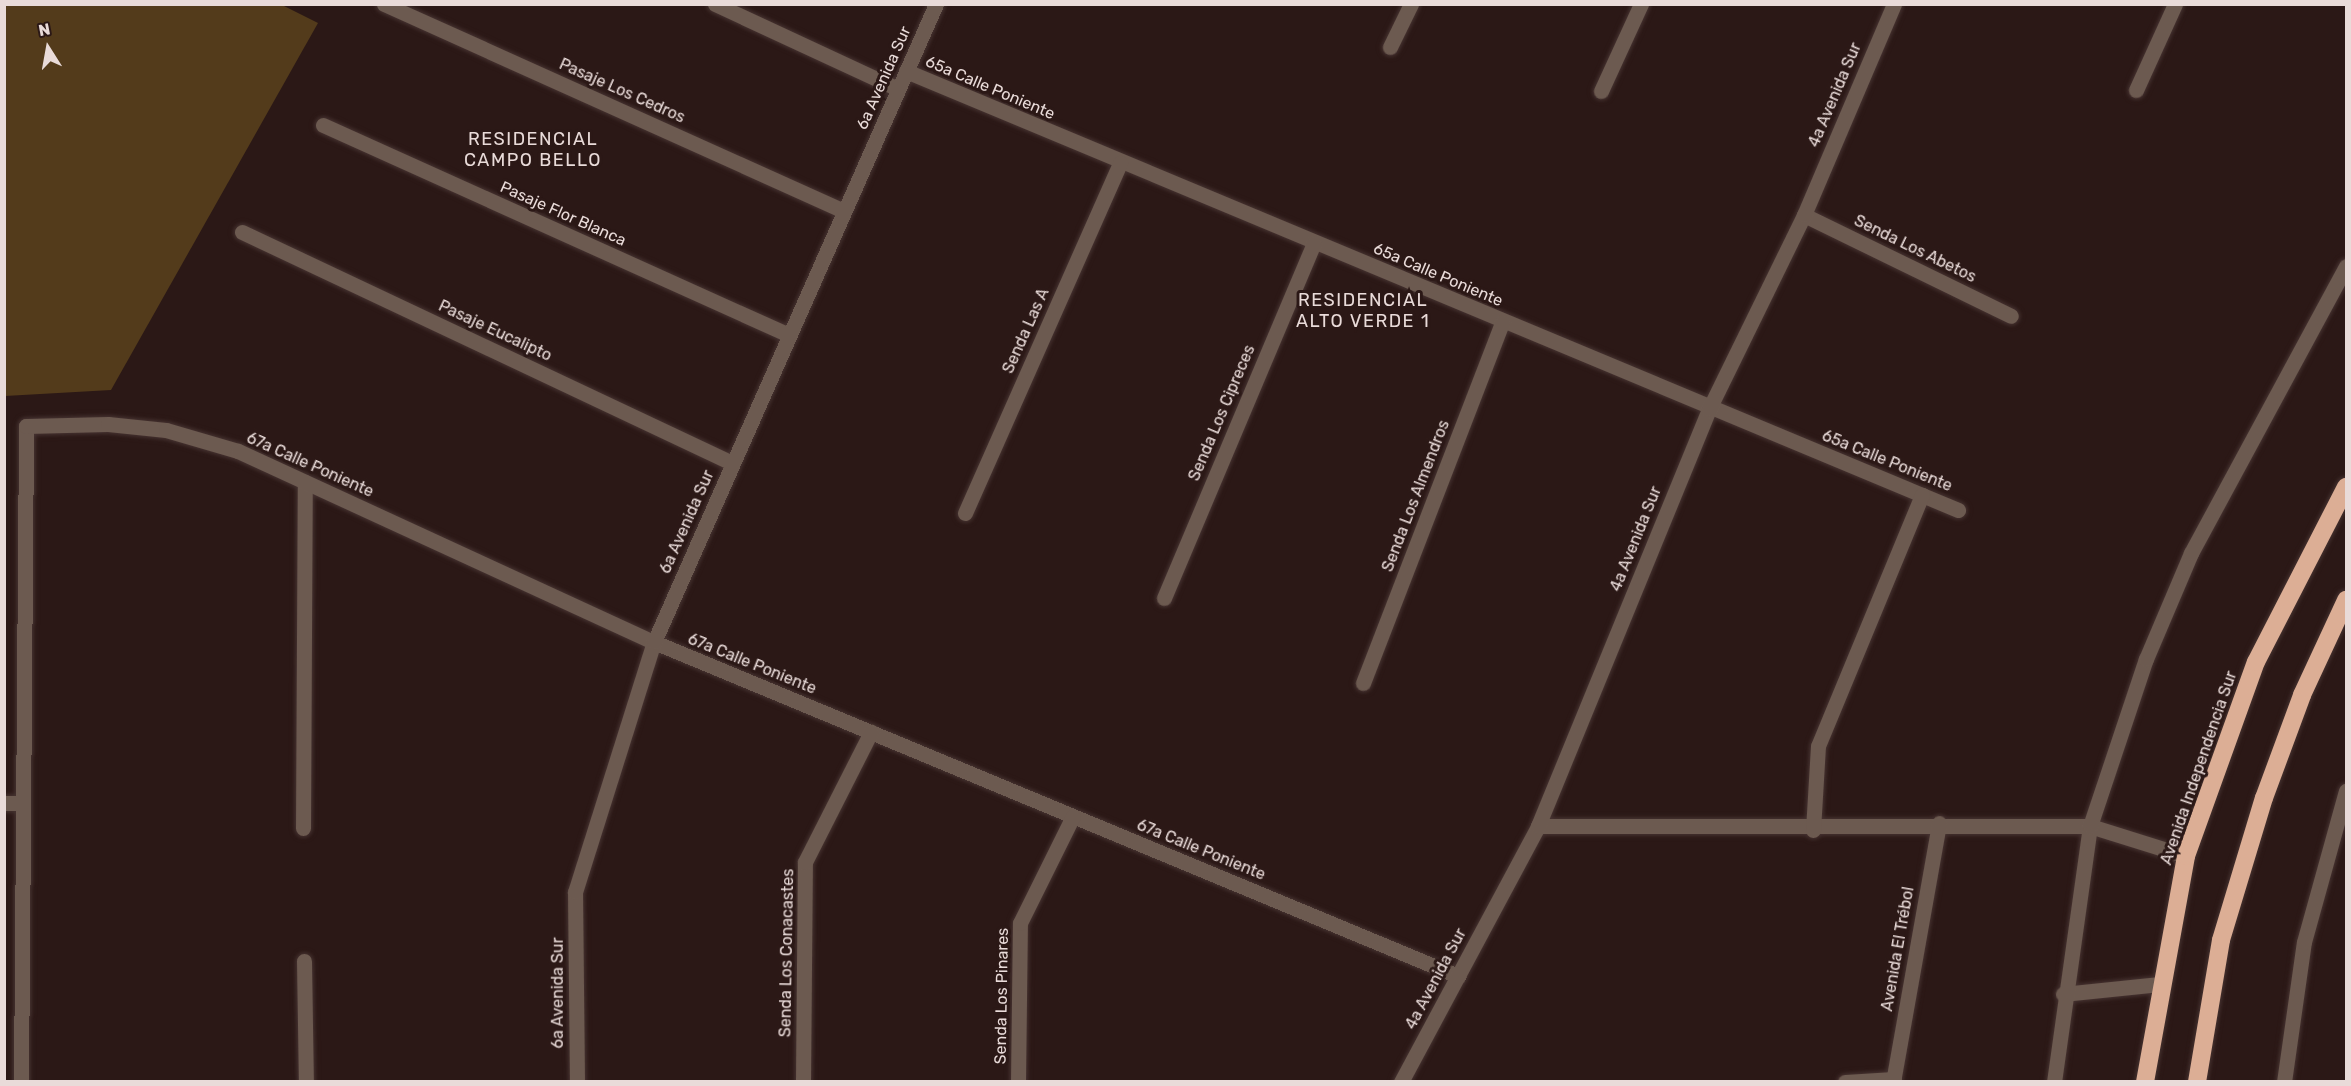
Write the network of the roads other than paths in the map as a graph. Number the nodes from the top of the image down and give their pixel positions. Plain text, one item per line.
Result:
1 (384, 4) edge
2 (715, 4) edge
3 (936, 4) edge
4 (1411, 4) edge
5 (1641, 4) edge
6 (1894, 4) edge
7 (2175, 4) edge
8 (1390, 48) dead end
9 (906, 72) junction
10 (898, 89) junction
11 (2136, 90) dead end
12 (1601, 91) dead end
13 (322, 125) dead end
14 (1120, 163) junction
15 (844, 211) junction
16 (1803, 214) junction
17 (242, 232) dead end
18 (1314, 243) junction
19 (2346, 266) edge
20 (2011, 316) dead end
21 (1503, 322) junction
22 (789, 335) junction
23 (1709, 409) junction
24 (732, 463) junction
25 (305, 482) junction
26 (2346, 487) edge
27 (1922, 495) junction
28 (1958, 510) dead end
29 (964, 513) dead end
30 (1164, 598) dead end
31 (2346, 600) edge
32 (654, 642) junction
33 (1363, 683) dead end
34 (871, 732) junction
35 (2346, 796) edge
36 (4, 803) edge
37 (22, 803) junction
38 (1073, 816) junction
39 (1939, 823) junction
40 (1538, 826) junction
41 (2090, 826) junction
42 (303, 828) dead end
43 (1813, 830) junction
44 (2186, 856) junction
45 (304, 962) dead end
46 (1458, 976) junction
47 (2159, 984) junction
48 (2063, 994) junction
49 (1893, 1080) edge
50 (21, 1082) edge
51 (306, 1082) edge
52 (577, 1082) edge
53 (803, 1082) edge
54 (1018, 1082) edge
55 (1401, 1082) edge
56 (1845, 1082) edge
57 (2054, 1082) edge
58 (2145, 1082) edge
59 (2197, 1082) edge
60 (2284, 1082) edge

1 - 15 street, Pasaje Los Cedros
2 - 10 street
3 - 9 street, 6a Avenida Sur
4 - 8 street
5 - 12 street
6 - 16 street, 4a Avenida Sur
7 - 11 street
9 - 10 street, 6a Avenida Sur
9 - 14 street, 65a Calle Poniente
10 - 15 street, 6a Avenida Sur
13 - 22 street, Pasaje Flor Blanca
14 - 18 street, 65a Calle Poniente
14 - 29 street, Senda Las A
15 - 22 street, 6a Avenida Sur
16 - 20 street, Senda Los Abetos
16 - 23 street, 4a Avenida Sur
17 - 24 street, Pasaje Eucalipto
18 - 21 street, 65a Calle Poniente
18 - 30 street, Senda Los Cipreces
19 - 41 street
21 - 23 street, 65a Calle Poniente
21 - 33 street, Senda Los Almendros
22 - 24 street, 6a Avenida Sur
23 - 27 street, 65a Calle Poniente
23 - 40 street, 4a Avenida Sur
24 - 32 street, 6a Avenida Sur
25 - 32 street, 67a Calle Poniente
25 - 37 street, 67a Calle Poniente
25 - 42 street
26 - 44 highway, Avenida Independencia Sur
27 - 28 street, 65a Calle Poniente
27 - 43 street
31 - 59 highway
32 - 34 street, 67a Calle Poniente
32 - 52 street, 6a Avenida Sur
34 - 38 street, 67a Calle Poniente
34 - 53 street, Senda Los Conacastes
35 - 60 street
36 - 37 street
37 - 50 street
38 - 46 street, 67a Calle Poniente
38 - 54 street, Senda Los Pinares
39 - 41 street
39 - 43 street
39 - 49 street, Avenida El Trébol
40 - 43 street
40 - 46 street, 4a Avenida Sur
41 - 44 street
41 - 48 street
44 - 47 highway, Avenida Independencia Sur
45 - 51 street
46 - 55 street, 4a Avenida Sur
47 - 48 street
47 - 58 highway, Avenida Independencia Sur
48 - 57 street
49 - 56 street

